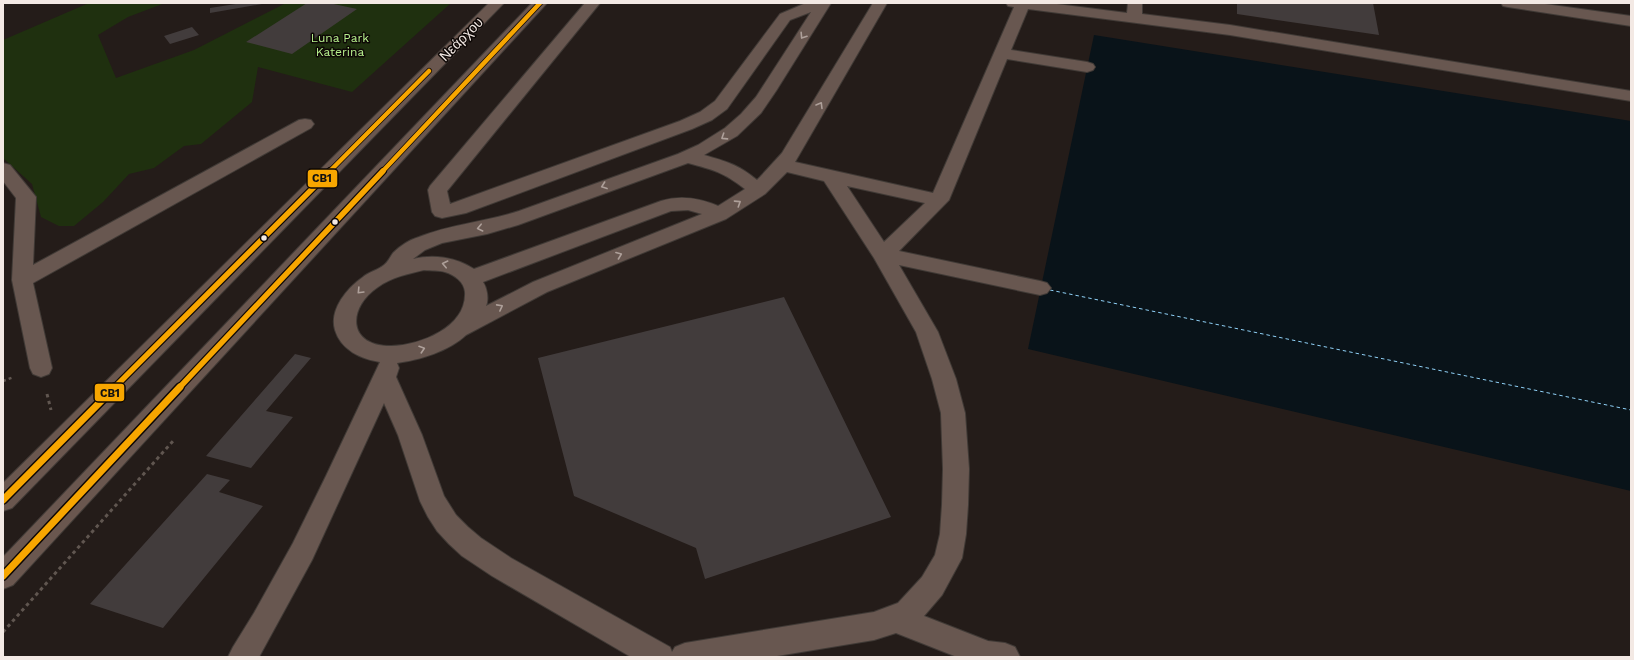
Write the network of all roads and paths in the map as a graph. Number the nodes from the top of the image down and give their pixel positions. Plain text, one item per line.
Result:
1 (497, 3) edge
2 (540, 3) edge
3 (593, 3) edge
4 (819, 3) edge
5 (824, 3) edge
6 (880, 3) edge
7 (1019, 3) edge
8 (1508, 3) edge
9 (1134, 11) edge
10 (1631, 21) edge
11 (1001, 53) junction
12 (1087, 67) dead end
13 (1631, 96) edge
14 (305, 124) dead end
15 (685, 156) junction
16 (783, 165) junction
17 (3, 169) edge
18 (831, 177) junction
19 (758, 190) junction
20 (939, 200) junction
21 (442, 212) junction
22 (718, 214) junction
23 (413, 249) junction
24 (884, 255) junction
25 (392, 270) junction
26 (472, 278) junction
27 (22, 280) junction
28 (1040, 288) dead end
29 (454, 333) junction
30 (389, 366) junction
31 (41, 368) dead end
32 (3, 500) edge
33 (3, 576) edge
34 (896, 619) junction
35 (243, 657) edge
36 (660, 657) edge
37 (685, 657) edge
38 (1005, 657) edge

1 - 32 main road, Νεάρχου
2 - 33 main road
3 - 21 street
4 - 21 street
5 -> 15 street
16 -> 6 street
7 - 9 street
7 - 11 street
8 - 10 street
9 - 13 street
11 - 12 street
11 - 20 street
14 - 27 street
15 - 19 street
15 -> 23 street
16 - 18 street
16 - 19 street
17 - 27 street
18 - 20 street
18 - 24 street
22 -> 19 street
20 - 24 street
21 - 23 street
22 - 26 street
29 -> 22 street
23 - 25 street
24 - 28 street
24 - 34 street
26 -> 25 street
25 -> 30 street
26 - 29 street
27 - 31 street
30 -> 29 street
30 - 35 street
30 - 36 street
34 - 37 street
34 - 38 street

